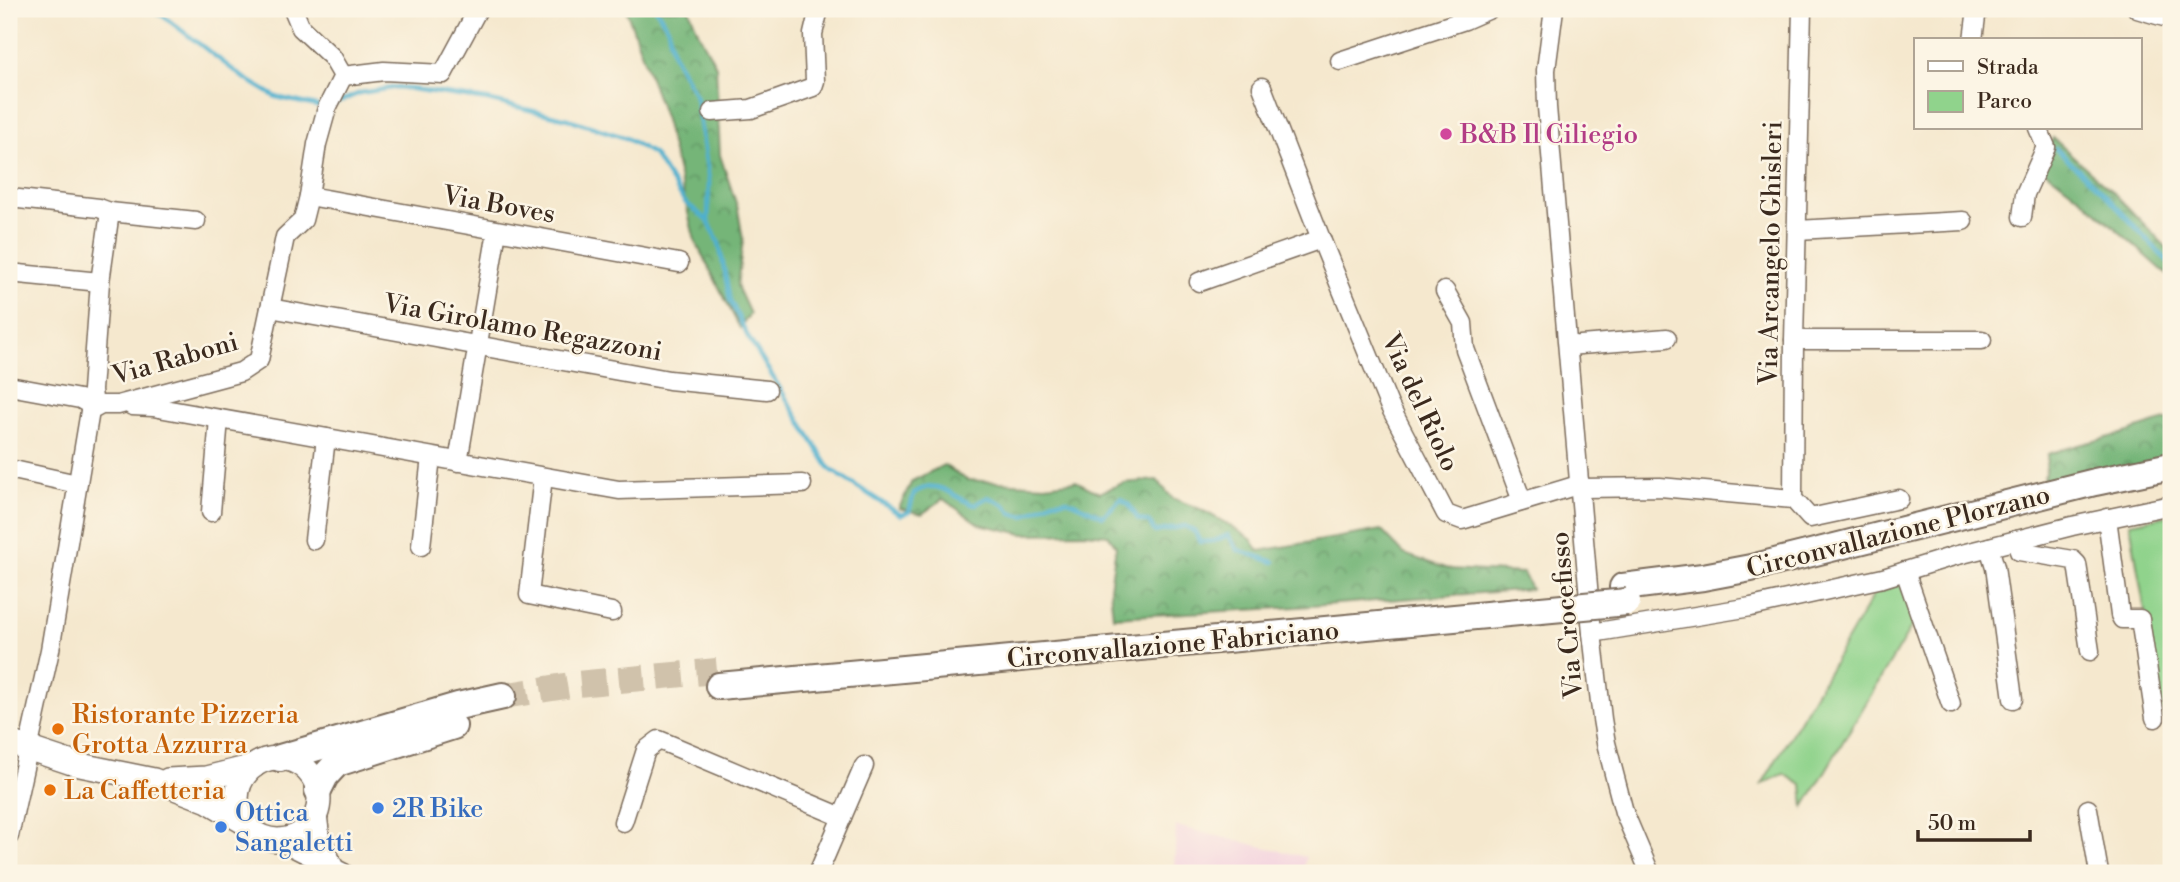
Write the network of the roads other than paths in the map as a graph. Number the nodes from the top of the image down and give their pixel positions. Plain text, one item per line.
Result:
1 (293, 9) edge
2 (478, 9) edge
3 (819, 9) edge
4 (1490, 9) edge
5 (1554, 9) edge
6 (1802, 9) edge
7 (1977, 9) edge
8 (2137, 9) edge
9 (2171, 19) edge
10 (1973, 38) edge
11 (1340, 61) dead end
12 (343, 76) junction
13 (1262, 87) dead end
14 (712, 112) dead end
15 (2039, 130) edge
16 (309, 196) junction
17 (10, 198) edge
18 (110, 212) junction
19 (2022, 217) dead end
20 (1963, 220) dead end
21 (196, 221) dead end
22 (497, 230) junction
23 (1797, 230) junction
24 (1321, 239) junction
25 (679, 263) dead end
26 (9, 273) edge
27 (100, 282) junction
28 (1199, 282) dead end
29 (1445, 291) dead end
30 (270, 308) junction
31 (1667, 338) dead end
32 (1794, 340) junction
33 (1982, 340) dead end
34 (477, 346) junction
35 (1568, 346) junction
36 (9, 386) edge
37 (767, 390) dead end
38 (118, 405) junction
39 (94, 407) junction
40 (219, 419) junction
41 (327, 438) junction
42 (432, 457) junction
43 (458, 462) junction
44 (2171, 466) edge
45 (9, 469) edge
46 (543, 477) junction
47 (2171, 481) edge
48 (77, 484) junction
49 (802, 484) dead end
50 (1581, 486) junction
51 (1793, 499) junction
52 (1899, 499) dead end
53 (1521, 501) junction
54 (2171, 505) edge
55 (211, 512) dead end
56 (2107, 518) junction
57 (314, 540) dead end
58 (2016, 540) junction
59 (421, 546) dead end
60 (1989, 547) junction
61 (1905, 572) junction
62 (1625, 595) junction
63 (612, 612) dead end
64 (1592, 633) junction
65 (2090, 651) dead end
66 (718, 679) tunnel mouth
67 (2013, 699) dead end
68 (1951, 704) dead end
69 (2155, 718) dead end
70 (18, 745) edge
71 (280, 758) junction
72 (254, 765) junction
73 (864, 766) dead end
74 (154, 780) junction
75 (318, 800) junction
76 (2088, 809) dead end
77 (842, 817) junction
78 (243, 821) junction
79 (624, 822) dead end
80 (9, 836) edge
81 (278, 840) junction
82 (339, 870) edge
83 (818, 873) edge
84 (1650, 873) edge
85 (2099, 873) edge

1 - 12 street
2 - 12 street
3 - 14 street
4 - 11 street
5 - 35 street, Via Crocefisso
6 - 23 street, Via Arcangelo Ghisleri
7 - 10 street
8 - 9 street
12 - 16 street, Via Raboni
13 - 24 street, Via del Riolo
15 - 19 street
16 - 22 street, Via Boves
16 - 30 street, Via Raboni
17 - 18 street
18 - 21 street
18 - 27 street
20 - 23 street
22 - 25 street, Via Boves
22 - 34 street
23 - 32 street, Via Arcangelo Ghisleri
24 - 28 street
24 - 53 street, Via del Riolo
26 - 27 street
27 - 39 street
29 - 53 street, Via del Riolo
30 - 34 street, Via Girolamo Regazzoni
30 - 38 street, Via Raboni
31 - 35 street
32 - 33 street
32 - 51 street, Via Arcangelo Ghisleri
34 - 37 street, Via Girolamo Regazzoni
34 - 43 street
35 - 50 street, Via Crocefisso
36 - 39 street
38 - 39 street, Via Raboni
38 - 40 street
39 - 48 street, Via Raboni
40 - 41 street
40 - 55 street
41 - 42 street
41 - 57 street
42 - 43 street
42 - 59 street
43 - 46 street
44 - 62 highway, Circonvallazione Plorzano
45 - 48 street
46 - 49 street
46 - 63 street
47 - 62 highway, Circonvallazione Plorzano
48 - 70 street, Via Raboni
50 - 51 street
50 - 53 street, Via del Riolo
50 - 64 street, Via Crocefisso
51 - 52 street
54 - 56 street
56 - 58 street
56 - 69 street
58 - 60 street
58 - 65 street
60 - 61 street
60 - 67 street
61 - 64 street
61 - 68 street
62 - 66 highway, Circonvallazione Fabriciano
64 - 84 street, Via Crocefisso
70 - 74 main road
70 - 80 street, Via Raboni
71 - 72 main road
71 - 75 main road
71 - 75 highway
72 - 74 main road
72 - 78 main road
73 - 77 street
74 - 78 main road
75 - 81 main road
75 - 82 street
76 - 85 street
77 - 79 street
77 - 83 street
78 - 81 main road
81 - 82 street

